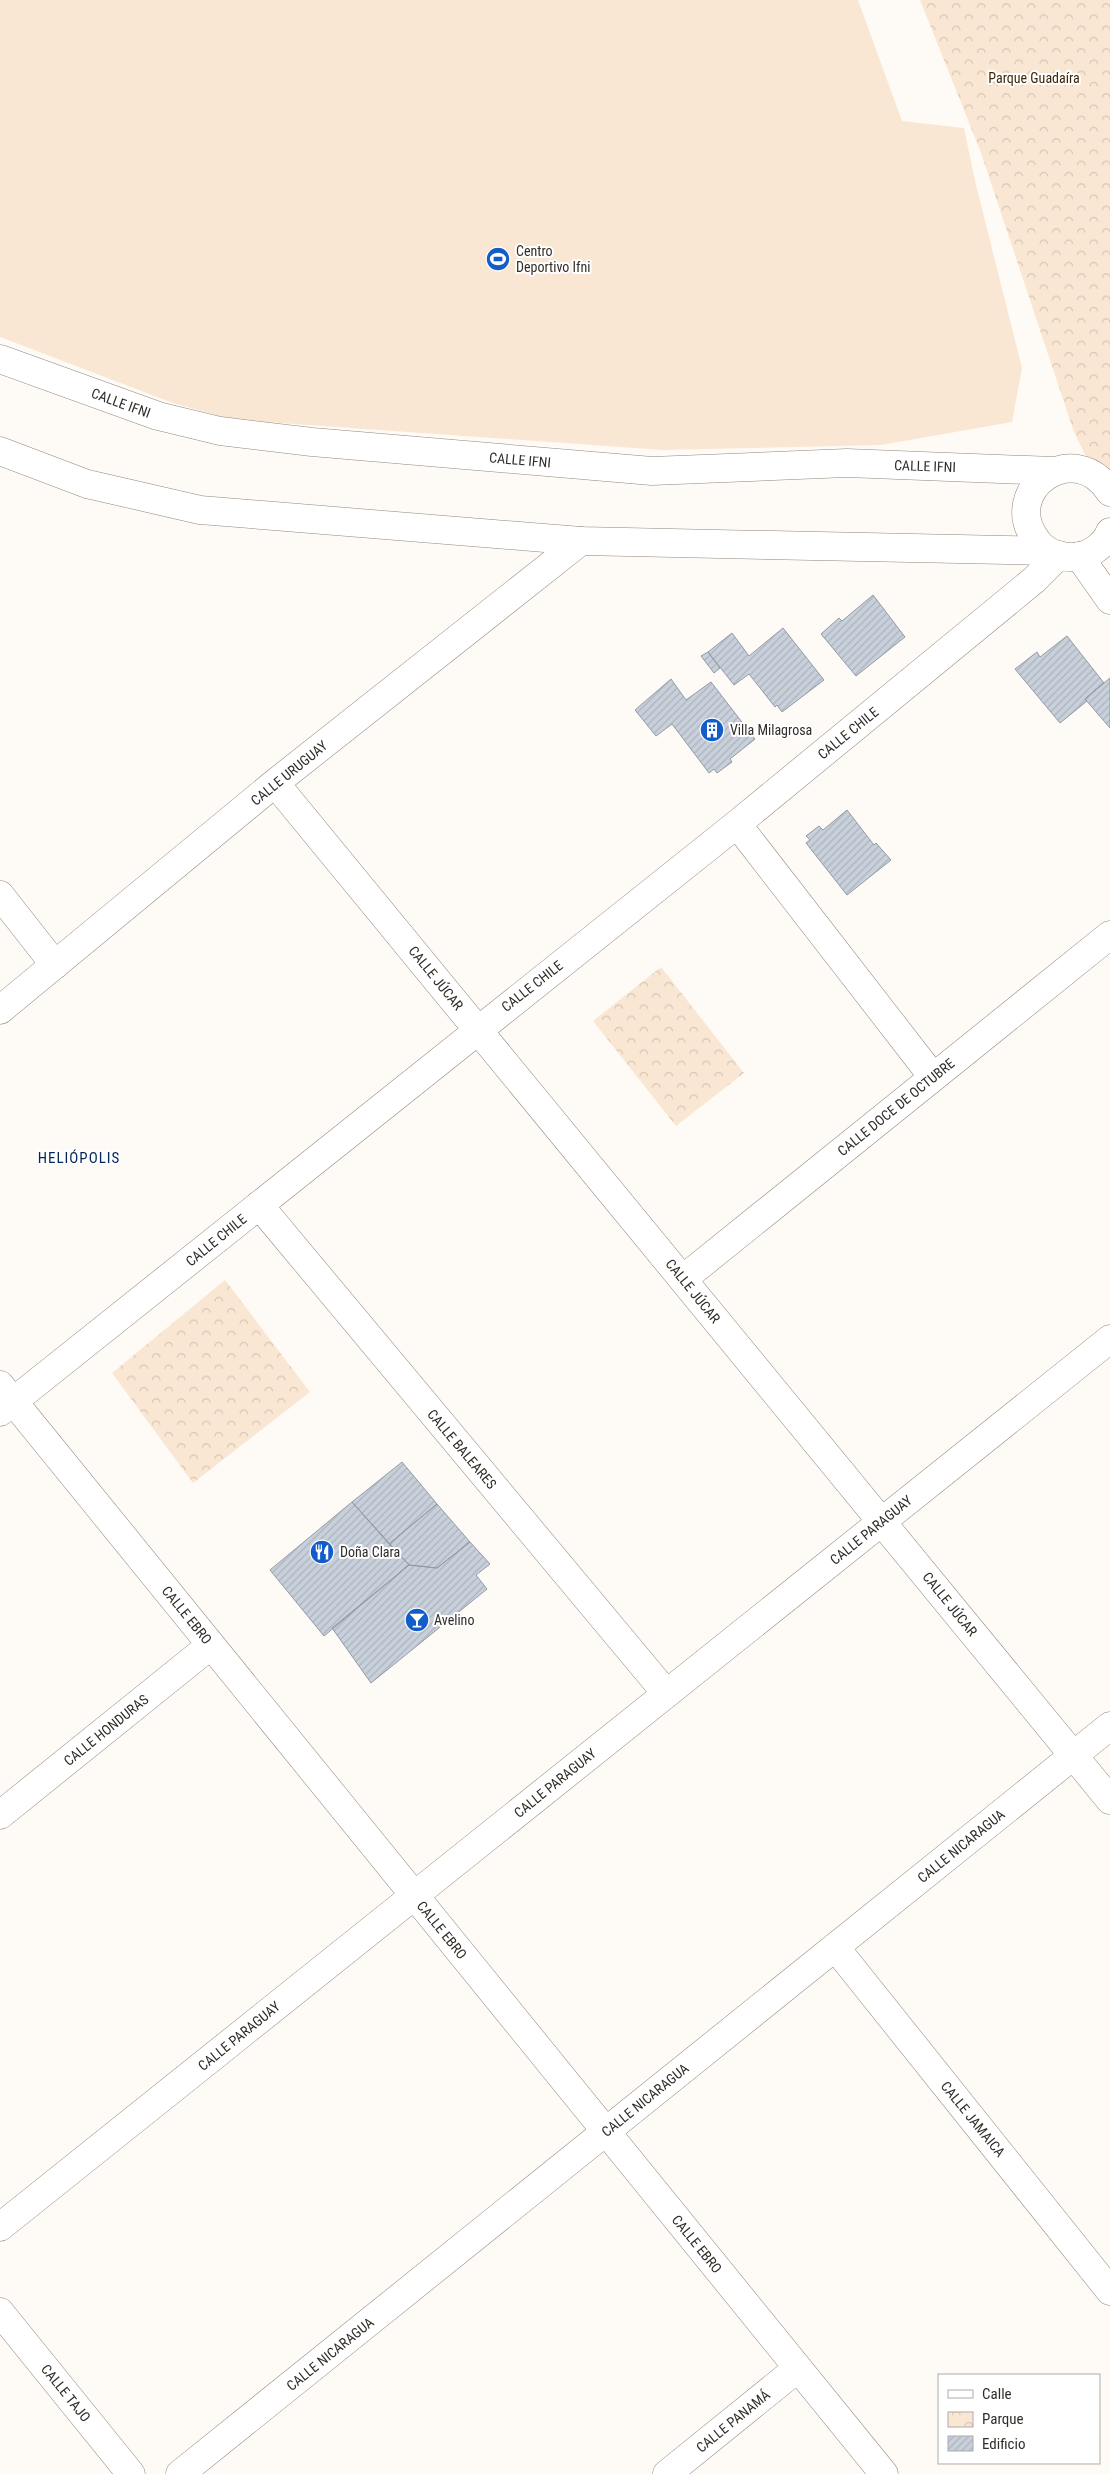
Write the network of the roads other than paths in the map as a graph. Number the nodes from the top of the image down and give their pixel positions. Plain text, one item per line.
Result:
1 (0, 359) edge
2 (0, 451) edge
3 (1053, 471) junction
4 (1108, 487) edge
5 (581, 541) junction
6 (1084, 548) edge
7 (1110, 600) edge
8 (276, 783) junction
9 (737, 824) junction
10 (0, 895) edge
11 (1110, 935) edge
12 (55, 965) junction
13 (0, 1010) edge
14 (478, 1029) junction
15 (933, 1077) junction
16 (259, 1205) junction
17 (683, 1279) junction
18 (1110, 1339) edge
19 (4, 1400) edge
20 (882, 1522) junction
21 (211, 1645) junction
22 (666, 1693) junction
23 (1110, 1726) edge
24 (1073, 1755) junction
25 (1110, 1800) edge
26 (0, 1815) edge
27 (415, 1896) junction
28 (835, 1947) junction
29 (606, 2132) junction
30 (0, 2227) edge
31 (1110, 2291) edge
32 (0, 2312) edge
33 (798, 2368) junction
34 (131, 2474) edge
35 (180, 2474) edge
36 (667, 2474) edge
37 (884, 2474) edge

1 - 3 street, CALLE IFNI
2 - 5 street
3 - 4 street, CALLE IFNI
3 - 6 street
5 - 6 street
5 - 8 street, CALLE URUGUAY
6 - 7 street
6 - 9 street, CALLE CHILE
8 - 12 street, CALLE URUGUAY
8 - 14 street, CALLE JÚCAR
9 - 14 street, CALLE CHILE
9 - 15 street
10 - 12 street
11 - 15 street, CALLE DOCE DE OCTUBRE
12 - 13 street, CALLE URUGUAY
14 - 16 street, CALLE CHILE
14 - 17 street, CALLE JÚCAR
15 - 17 street, CALLE DOCE DE OCTUBRE
16 - 19 street, CALLE CHILE
16 - 22 street, CALLE BALEARES
17 - 20 street, CALLE JÚCAR
18 - 20 street, CALLE PARAGUAY
19 - 21 street, CALLE EBRO
20 - 22 street, CALLE PARAGUAY
20 - 24 street, CALLE JÚCAR
21 - 26 street, CALLE HONDURAS
21 - 27 street, CALLE EBRO
22 - 27 street, CALLE PARAGUAY
23 - 24 street, CALLE NICARAGUA
24 - 25 street, CALLE JÚCAR
24 - 28 street, CALLE NICARAGUA
27 - 29 street, CALLE EBRO
27 - 30 street, CALLE PARAGUAY
28 - 29 street, CALLE NICARAGUA
28 - 31 street, CALLE JAMAICA
29 - 33 street, CALLE EBRO
29 - 35 street, CALLE NICARAGUA
32 - 34 street, CALLE TAJO
33 - 36 street, CALLE PANAMÁ
33 - 37 street, CALLE EBRO

